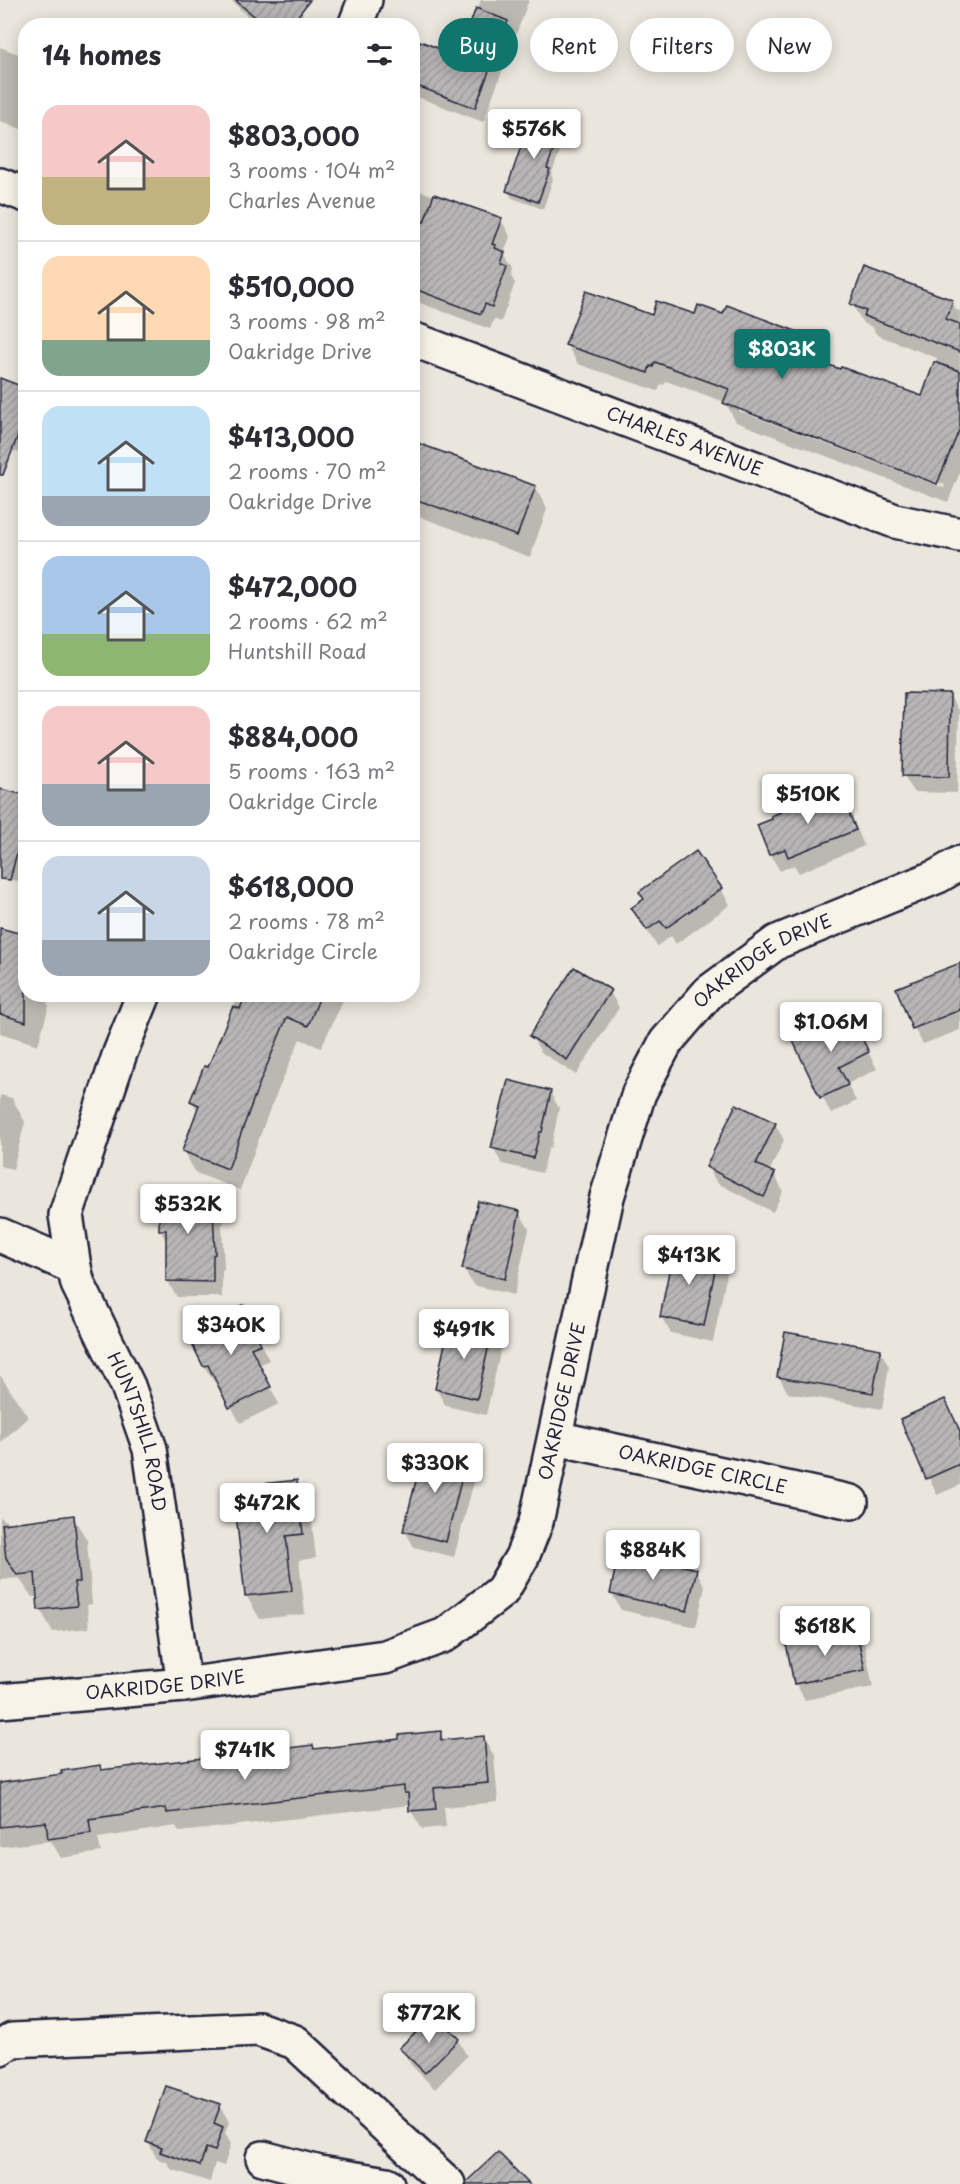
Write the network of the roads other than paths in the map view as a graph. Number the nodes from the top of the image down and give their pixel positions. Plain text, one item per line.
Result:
1 (364, 0) edge
2 (358, 18) edge
3 (0, 186) edge
4 (18, 192) edge
5 (420, 342) edge
6 (960, 535) edge
7 (960, 863) edge
8 (141, 1002) edge
9 (0, 1235) edge
10 (74, 1267) junction
11 (556, 1438) junction
12 (850, 1502) dead end
13 (184, 1685) junction
14 (0, 1701) edge
15 (0, 2048) edge
16 (263, 2158) dead end
17 (387, 2184) edge
18 (448, 2184) edge

1 - 2 street
3 - 4 street
5 - 6 street, CHARLES AVENUE
7 - 11 street, OAKRIDGE DRIVE
8 - 10 street, HUNTSHILL ROAD
9 - 10 street
10 - 13 street, HUNTSHILL ROAD
11 - 12 street, OAKRIDGE CIRCLE
11 - 13 street, OAKRIDGE DRIVE
13 - 14 street, OAKRIDGE DRIVE
15 - 18 street
16 - 17 street

